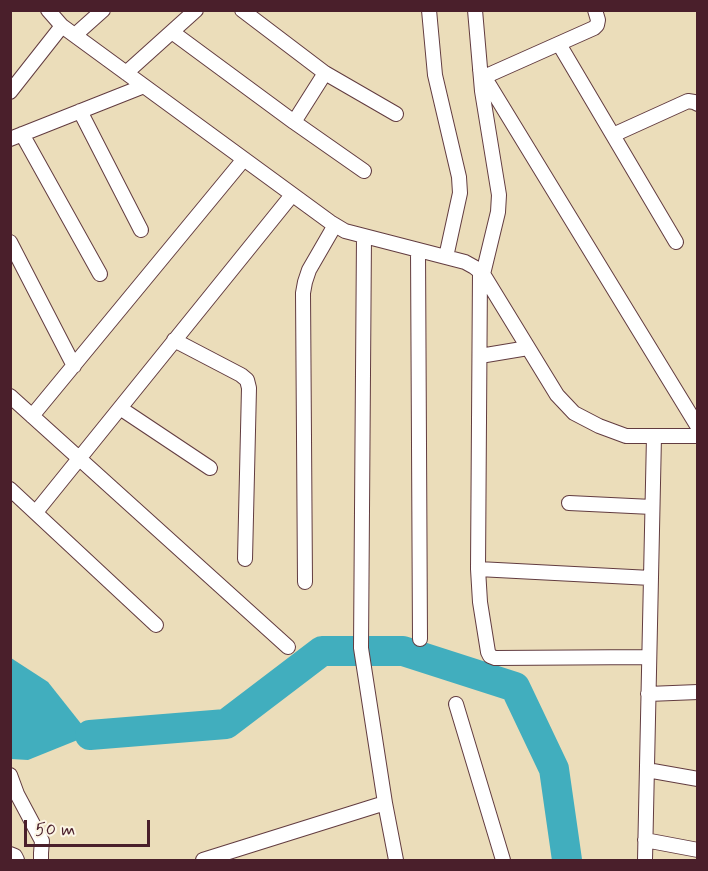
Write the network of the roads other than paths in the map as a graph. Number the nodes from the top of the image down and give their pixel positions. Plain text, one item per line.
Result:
1 (48, 10) edge
2 (103, 10) edge
3 (196, 10) edge
4 (242, 10) edge
5 (429, 10) edge
6 (475, 10) edge
7 (596, 10) edge
8 (62, 26) junction
9 (172, 32) junction
10 (75, 35) junction
11 (559, 44) junction
12 (126, 73) junction
13 (325, 73) junction
14 (482, 74) junction
15 (144, 86) junction
16 (10, 92) edge
17 (698, 104) edge
18 (80, 111) junction
19 (396, 114) dead end
20 (294, 122) junction
21 (613, 135) junction
22 (16, 136) edge
23 (244, 159) junction
24 (364, 171) dead end
25 (292, 195) junction
26 (335, 225) junction
27 (141, 230) dead end
28 (364, 236) junction
29 (10, 242) edge
30 (676, 242) dead end
31 (418, 250) junction
32 (446, 257) junction
33 (482, 273) junction
34 (100, 274) dead end
35 (174, 340) junction
36 (528, 348) junction
37 (480, 356) junction
38 (74, 366) junction
39 (10, 396) edge
40 (120, 408) junction
41 (32, 416) junction
42 (698, 427) edge
43 (654, 436) junction
44 (698, 436) edge
45 (79, 458) junction
46 (210, 468) dead end
47 (10, 489) edge
48 (569, 503) dead end
49 (652, 507) junction
50 (36, 512) junction
51 (244, 559) dead end
52 (478, 569) junction
53 (651, 578) junction
54 (305, 582) dead end
55 (156, 625) dead end
56 (420, 639) dead end
57 (288, 647) dead end
58 (649, 657) junction
59 (698, 692) edge
60 (648, 694) junction
61 (456, 704) dead end
62 (647, 770) junction
63 (10, 775) edge
64 (698, 778) edge
65 (385, 803) junction
66 (645, 840) junction
67 (698, 850) edge
68 (10, 854) edge
69 (17, 861) edge
70 (41, 861) edge
71 (203, 861) edge
72 (396, 861) edge
73 (503, 861) edge
74 (645, 861) edge

1 - 8 street
2 - 10 street
3 - 9 street
4 - 13 street
5 - 32 street
6 - 14 street
7 - 11 street
8 - 10 street
8 - 16 street
9 - 12 street
9 - 20 street
10 - 12 street
11 - 14 street
11 - 21 street
12 - 15 street
13 - 19 street
13 - 20 street
14 - 33 street
14 - 42 street
15 - 18 street
15 - 23 street
17 - 21 street
18 - 22 street
18 - 27 street
20 - 24 street
21 - 30 street
22 - 34 street
23 - 25 street
23 - 38 street
25 - 26 street
25 - 35 street
26 - 28 street
26 - 54 street
28 - 31 street
28 - 65 street
29 - 38 street
31 - 32 street
31 - 56 street
32 - 33 street
33 - 36 street
33 - 37 street
35 - 40 street
35 - 51 street
36 - 37 street
36 - 43 street
37 - 52 street
38 - 41 street
39 - 41 street
40 - 45 street
40 - 46 street
41 - 45 street
43 - 44 street
43 - 49 street
45 - 50 street
45 - 57 street
47 - 50 street
48 - 49 street
49 - 53 street
50 - 55 street
52 - 53 street
52 - 58 street
53 - 58 street
58 - 60 street
59 - 60 street
60 - 62 street
61 - 73 street
62 - 64 street
62 - 66 street
63 - 70 street
65 - 71 street
65 - 72 street
66 - 67 street
66 - 74 street
68 - 69 street

